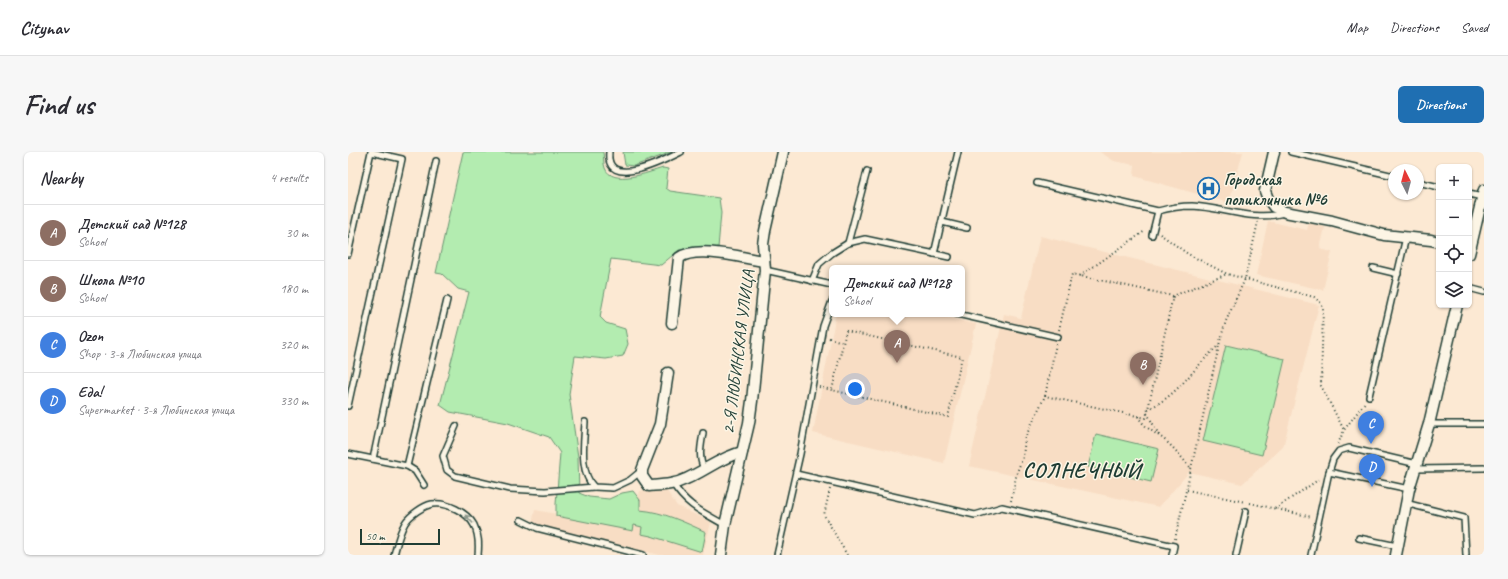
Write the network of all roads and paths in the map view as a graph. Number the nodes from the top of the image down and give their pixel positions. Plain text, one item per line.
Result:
1 (371, 152) edge
2 (608, 152) edge
3 (681, 152) edge
4 (783, 152) edge
5 (958, 152) edge
6 (1274, 152) edge
7 (1291, 152) edge
8 (436, 161) dead end
9 (867, 171) dead end
10 (1388, 175) edge
11 (1037, 183) dead end
12 (1424, 183) edge
13 (1436, 186) edge
14 (1472, 194) edge
15 (1483, 194) edge
16 (1158, 211) junction
17 (1285, 212) junction
18 (1260, 216) junction
19 (942, 222) junction
20 (968, 228) dead end
21 (1154, 229) junction
22 (1406, 237) junction
23 (1472, 241) edge
24 (1436, 242) edge
25 (848, 243) junction
26 (348, 254) edge
27 (934, 254) junction
28 (948, 258) dead end
29 (765, 266) junction
30 (1373, 268) dead end
31 (1227, 274) junction
32 (1398, 274) junction
33 (1080, 276) junction
34 (1245, 279) junction
35 (812, 281) junction
36 (829, 284) edge
37 (1472, 289) edge
38 (1484, 292) edge
39 (1172, 296) junction
40 (448, 300) dead end
41 (1456, 308) edge
42 (829, 309) edge
43 (965, 316) edge
44 (672, 323) dead end
45 (821, 337) junction
46 (1058, 337) junction
47 (843, 342) junction
48 (1220, 344) junction
49 (668, 373) dead end
50 (812, 386) junction
51 (832, 390) junction
52 (1045, 396) junction
53 (1368, 396) joint
54 (348, 406) edge
55 (1148, 410) junction
56 (1147, 413) junction
57 (1138, 416) junction
58 (585, 422) dead end
59 (1429, 424) junction
60 (1484, 424) edge
61 (456, 426) dead end
62 (1344, 430) junction
63 (703, 433) dead end
64 (1159, 435) junction
65 (742, 452) junction
66 (348, 454) edge
67 (373, 459) junction
68 (1333, 459) junction
69 (407, 466) junction
70 (1416, 466) junction
71 (1484, 468) edge
72 (704, 469) junction
73 (642, 470) junction
74 (1192, 470) junction
75 (1329, 472) junction
76 (796, 474) junction
77 (624, 482) junction
78 (831, 482) junction
79 (673, 484) junction
80 (424, 485) dead end
81 (649, 486) junction
82 (594, 487) junction
83 (1409, 489) junction
84 (1187, 490) junction
85 (1406, 503) junction
86 (1009, 508) junction
87 (1276, 509) junction
88 (1246, 511) dead end
89 (1319, 518) junction
90 (521, 520) dead end
91 (726, 525) junction
92 (1359, 538) dead end
93 (1174, 546) junction
94 (1396, 551) edge
95 (394, 555) edge
96 (478, 555) edge
97 (643, 555) edge
98 (721, 555) edge
99 (777, 555) edge
100 (847, 555) edge
101 (1172, 555) edge
102 (1236, 555) edge
103 (1311, 555) edge
104 (1466, 555) edge

1 - 26 lane
1 - 54 lane
2 - 3 lane
4 - 29 street, 2-Я ЛЮБИНСКАЯ УЛИЦА
5 - 19 lane
6 - 17 street
7 - 10 lane
8 - 67 lane
9 - 25 lane
11 - 16 lane
12 - 13 lane
14 - 15 lane
15 - 23 street
16 - 18 lane
16 - 21 lane
17 - 18 lane
17 - 22 street
18 - 34 path
19 - 20 lane
19 - 27 lane
21 - 31 path
21 - 33 path
22 - 24 street
22 - 32 lane
25 - 27 lane
25 - 35 lane
27 - 28 lane
29 - 35 lane
29 - 44 street
29 - 65 street, 2-Я ЛЮБИНСКАЯ УЛИЦА
30 - 32 lane
31 - 34 path
31 - 39 path
32 - 53 lane
33 - 39 path
33 - 46 path
34 - 48 path
34 - 62 path
35 - 36 lane
37 - 38 lane
39 - 55 path
40 - 69 lane
41 - 59 street
42 - 45 lane
43 - 46 lane
45 - 47 path
45 - 50 lane
46 - 52 path
47 - 51 path
47 - 51 path
48 - 55 path
48 - 74 path
49 - 73 street
50 - 51 path
50 - 76 lane
52 - 57 path
52 - 86 path
53 - 62 path
55 - 56 path
56 - 57 path
56 - 64 path
57 - 64 path
58 - 82 lane
59 - 60 lane
59 - 70 street
61 - 82 lane
62 - 68 path
63 - 72 lane
64 - 74 path
65 - 72 street
65 - 91 street, 2-Я ЛЮБИНСКАЯ УЛИЦА
66 - 67 lane
67 - 69 lane
68 - 70 lane
68 - 75 lane
69 - 80 lane
70 - 71 lane
70 - 83 street
72 - 79 street
73 - 77 lane
73 - 81 street
74 - 84 path
75 - 83 lane
75 - 87 path
75 - 89 lane
76 - 78 lane
76 - 99 lane
77 - 81 lane
77 - 82 lane
78 - 86 lane
78 - 100 path
79 - 81 street
79 - 91 lane
83 - 85 street
84 - 87 path
84 - 93 path
85 - 94 street
85 - 104 lane
86 - 93 lane
87 - 89 path
88 - 102 lane
89 - 103 lane
90 - 97 lane
91 - 98 street, 2-Я ЛЮБИНСКАЯ УЛИЦА
92 - 94 lane
93 - 101 lane
96 -> 95 lane

